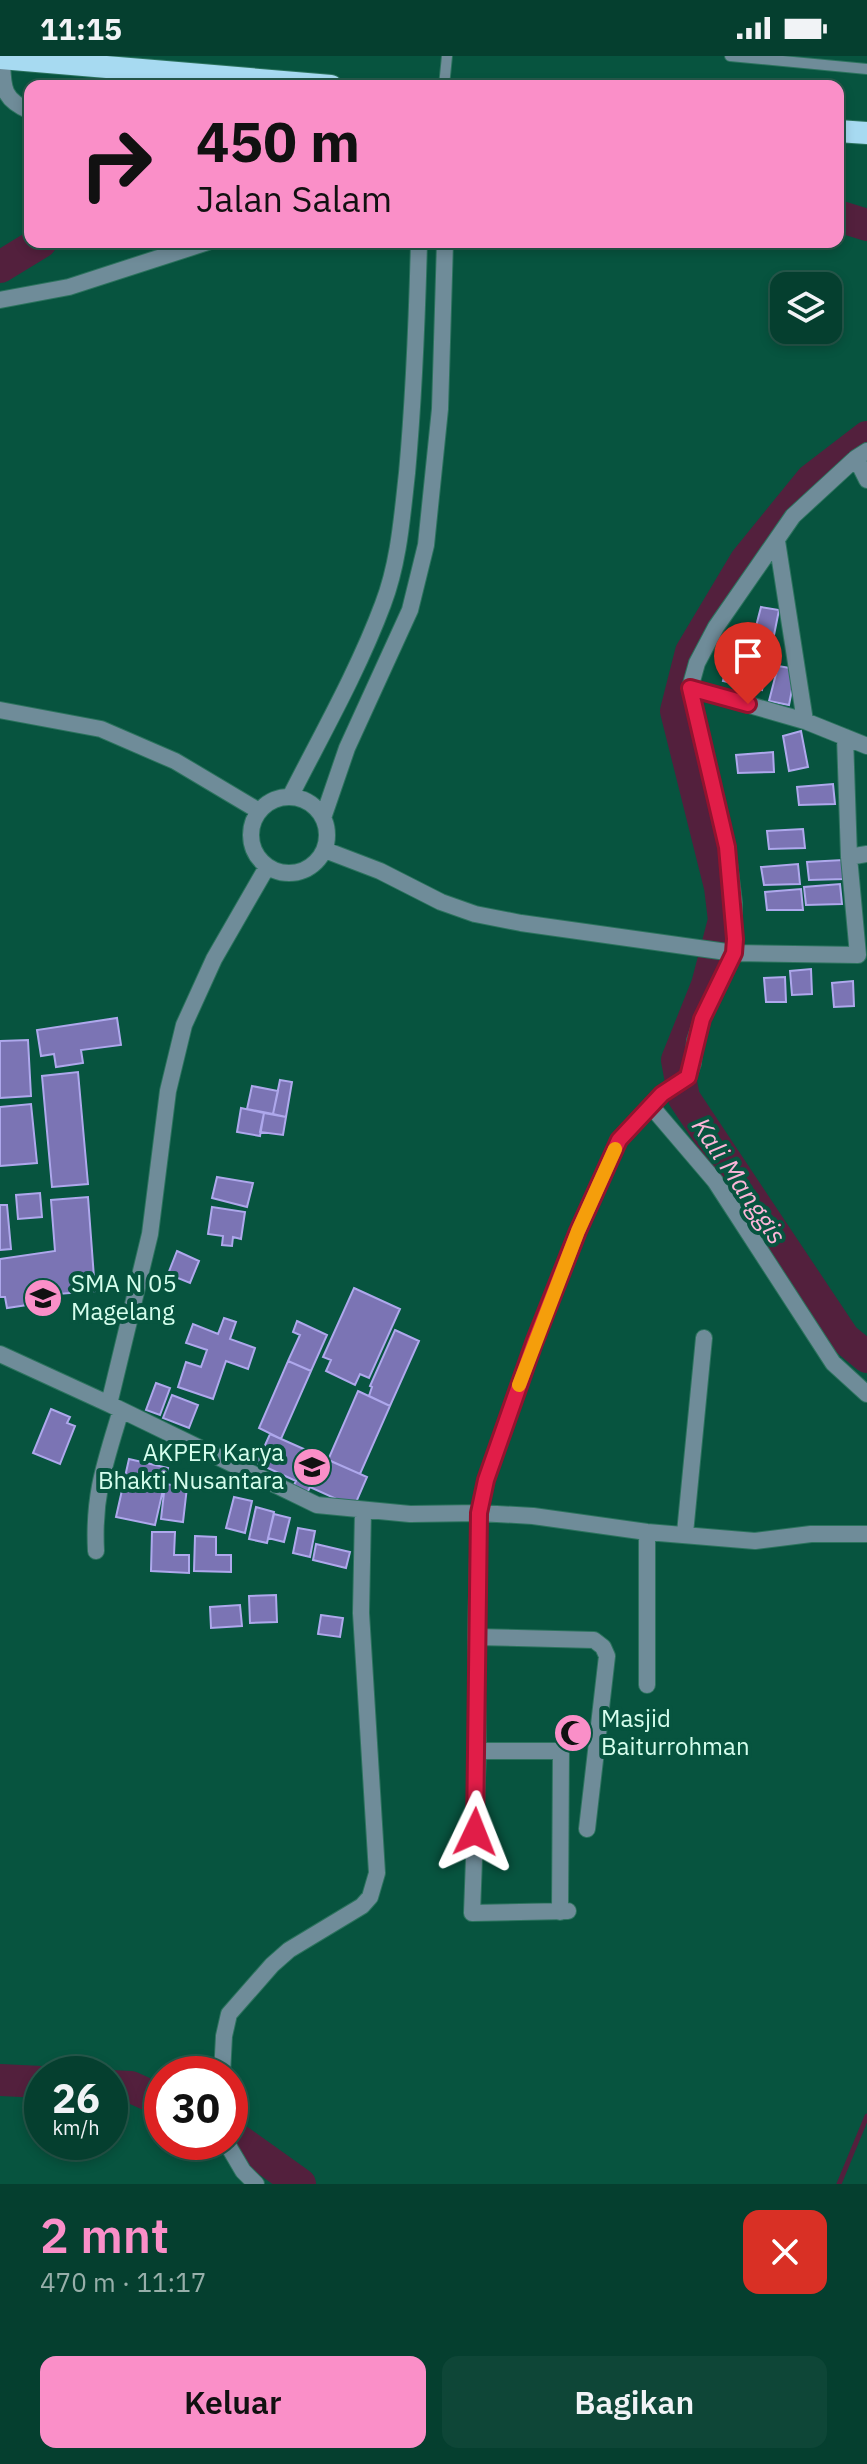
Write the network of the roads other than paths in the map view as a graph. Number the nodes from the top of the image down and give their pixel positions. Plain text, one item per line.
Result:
1 (447, 56) edge
2 (730, 56) edge
3 (1, 58) edge
4 (867, 69) edge
5 (260, 80) edge
6 (445, 80) edge
7 (24, 109) edge
8 (844, 131) edge
9 (867, 133) edge
10 (189, 248) edge
11 (419, 248) edge
12 (445, 248) edge
13 (0, 300) edge
14 (444, 303) junction
15 (418, 306) junction
16 (861, 454) edge
17 (867, 480) edge
18 (777, 541) junction
19 (690, 688) junction
20 (0, 710) edge
21 (805, 721) junction
22 (845, 737) junction
23 (867, 746) edge
24 (290, 797) junction
25 (259, 811) junction
26 (323, 818) junction
27 (325, 850) junction
28 (867, 854) edge
29 (849, 857) junction
30 (267, 867) junction
31 (731, 953) junction
32 (863, 954) edge
33 (657, 1100) junction
34 (704, 1338) dead end
35 (0, 1354) edge
36 (867, 1394) edge
37 (115, 1407) junction
38 (363, 1511) junction
39 (479, 1513) junction
40 (647, 1532) junction
41 (685, 1533) junction
42 (867, 1534) edge
43 (96, 1551) dead end
44 (476, 1637) junction
45 (647, 1685) dead end
46 (478, 1751) junction
47 (587, 1829) dead end
48 (223, 2056) edge
49 (237, 2160) edge
50 (256, 2184) edge

1 - 6 lane
2 - 4 lane
3 - 5 highway
3 - 7 street
8 - 9 highway
10 - 13 street
11 - 15 street
12 - 14 street
14 - 15 street
14 - 26 street
15 - 24 street
16 - 17 street
16 - 18 street
18 - 19 street
18 - 21 street
19 - 21 street
19 - 31 street
20 - 25 street
21 - 22 street
22 - 23 street
22 - 29 street
24 - 25 street
24 - 26 street
25 - 30 street
26 - 27 street
27 - 30 street
27 - 31 street
28 - 29 street
29 - 32 street
30 - 37 street
31 - 32 street
31 - 33 street
33 - 36 street
33 - 39 street
34 - 41 street
35 - 37 street
37 - 38 street
37 - 43 street
38 - 39 street
38 - 48 street
39 - 40 street
39 - 44 street
40 - 41 street
40 - 45 street
41 - 42 street
44 - 46 street
44 - 47 street
46 - 46 street
49 - 50 street

